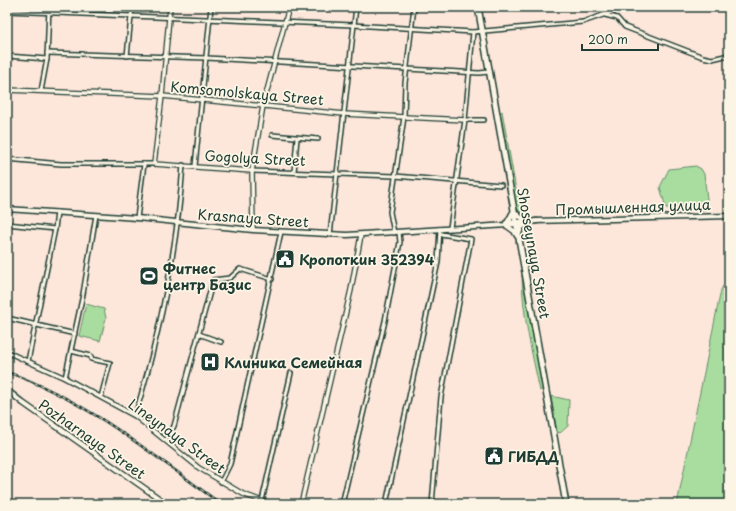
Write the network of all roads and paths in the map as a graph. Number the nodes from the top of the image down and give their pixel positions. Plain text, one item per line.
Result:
1 (49, 7) edge
2 (132, 7) edge
3 (170, 7) edge
4 (211, 7) edge
5 (289, 7) edge
6 (356, 7) edge
7 (414, 7) edge
8 (478, 7) edge
9 (626, 7) edge
10 (7, 10) edge
11 (49, 12) junction
12 (131, 15) junction
13 (604, 15) junction
14 (170, 16) junction
15 (210, 19) junction
16 (285, 22) junction
17 (353, 25) junction
18 (412, 28) junction
19 (482, 31) junction
20 (473, 32) junction
21 (47, 53) junction
22 (729, 55) edge
23 (7, 56) edge
24 (127, 56) junction
25 (166, 56) junction
26 (207, 58) junction
27 (47, 59) junction
28 (274, 62) junction
29 (350, 66) junction
30 (408, 69) junction
31 (489, 72) junction
32 (468, 73) junction
33 (7, 90) edge
34 (41, 91) junction
35 (162, 96) junction
36 (202, 100) junction
37 (263, 106) junction
38 (344, 114) junction
39 (404, 117) junction
40 (465, 120) junction
41 (484, 120) dead end
42 (272, 135) dead end
43 (297, 138) junction
44 (318, 139) dead end
45 (7, 159) edge
46 (144, 164) junction
47 (154, 164) junction
48 (183, 165) junction
49 (195, 166) junction
50 (252, 170) junction
51 (294, 172) junction
52 (337, 173) junction
53 (396, 176) junction
54 (457, 181) junction
55 (501, 185) dead end
56 (7, 209) edge
57 (514, 210) junction
58 (57, 212) junction
59 (96, 215) junction
60 (729, 216) edge
61 (137, 218) junction
62 (537, 221) joint
63 (528, 222) junction
64 (179, 223) junction
65 (506, 223) junction
66 (516, 223) junction
67 (7, 224) edge
68 (55, 228) junction
69 (450, 228) junction
70 (440, 229) junction
71 (254, 230) junction
72 (281, 232) junction
73 (399, 232) junction
74 (394, 233) junction
75 (330, 234) junction
76 (441, 234) junction
77 (361, 235) junction
78 (518, 238) junction
79 (272, 280) junction
80 (7, 318) edge
81 (35, 325) junction
82 (75, 334) junction
83 (199, 334) junction
84 (221, 342) dead end
85 (72, 351) junction
86 (7, 352) edge
87 (28, 361) junction
88 (291, 373) dead end
89 (65, 378) junction
90 (7, 390) edge
91 (101, 397) junction
92 (135, 416) junction
93 (166, 440) junction
94 (221, 482) junction
95 (262, 501) junction
96 (167, 504) edge
97 (270, 504) edge
98 (301, 504) edge
99 (342, 504) edge
100 (386, 504) edge
101 (432, 504) edge
102 (566, 504) edge

1 - 11 street
2 - 12 street
3 - 14 street
4 - 15 street
5 - 16 street
6 - 17 street
7 - 18 street
8 - 19 highway, Shosseynaya Street
9 - 13 street
10 - 11 street
11 - 12 street
11 - 21 street
12 - 14 street
12 - 24 street
13 - 19 street
13 - 22 street
14 - 15 street
14 - 25 street
15 - 16 street
15 - 26 street
16 - 17 street
16 - 28 street
17 - 18 street
17 - 29 street
18 - 20 street
18 - 30 street
19 - 20 street
19 - 31 highway, Shosseynaya Street
20 - 32 street
21 - 24 street
21 - 27 street
23 - 27 street
24 - 25 street
25 - 26 street
25 - 35 street
26 - 28 street
26 - 36 street
27 - 34 street
28 - 29 street
28 - 37 street
29 - 30 street
29 - 38 street
30 - 32 street
30 - 39 street
31 - 32 street
31 - 57 highway, Shosseynaya Street
32 - 40 street
33 - 34 street, Komsomolskaya Street
34 - 35 street, Komsomolskaya Street
35 - 36 street, Komsomolskaya Street
35 - 47 street
36 - 37 street, Komsomolskaya Street
36 - 49 street
37 - 38 street, Komsomolskaya Street
37 - 50 street
38 - 39 street, Komsomolskaya Street
38 - 52 street
39 - 40 street, Komsomolskaya Street
39 - 53 street
40 - 41 street, Komsomolskaya Street
40 - 54 street
42 - 43 street
43 - 44 street
43 - 51 street
45 - 46 street, Gogolya Street
46 - 47 street, Gogolya Street
46 - 61 street
47 - 48 street, Gogolya Street
48 - 49 street, Gogolya Street
48 - 64 street
49 - 50 street, Gogolya Street
50 - 51 street, Gogolya Street
50 - 71 street
51 - 52 street, Gogolya Street
52 - 53 street, Gogolya Street
52 - 75 street
53 - 54 street, Gogolya Street
53 - 74 street
54 - 55 street, Gogolya Street
54 - 69 street
56 - 58 main road, Krasnaya Street
57 - 63 main road
57 - 65 highway
57 - 66 highway, Shosseynaya Street
58 - 59 main road, Krasnaya Street
58 - 68 street
59 - 61 main road, Krasnaya Street
59 - 82 street
60 - 62 main road, Промышленная улица
61 - 64 main road, Krasnaya Street
62 - 63 main road, Krasnaya Street
63 - 66 main road, Krasnaya Street
63 - 78 highway
64 - 71 main road, Krasnaya Street
64 - 92 street
65 - 66 main road, Krasnaya Street
65 - 69 main road, Krasnaya Street
65 - 78 main road
66 - 78 highway, Shosseynaya Street
67 - 68 street
68 - 81 street
69 - 70 main road, Krasnaya Street
70 - 73 main road, Krasnaya Street
70 - 76 street
71 - 72 main road, Krasnaya Street
72 - 75 main road, Krasnaya Street
72 - 79 street
73 - 74 main road, Krasnaya Street
73 - 99 street
74 - 77 main road, Krasnaya Street
75 - 77 main road, Krasnaya Street
76 - 100 street
76 - 101 street
77 - 98 street
78 - 102 highway, Shosseynaya Street
79 - 83 street
79 - 94 street
80 - 81 street
81 - 82 street
81 - 87 street
82 - 85 street
83 - 84 street
83 - 93 street
85 - 89 street
85 - 91 street
86 - 87 street, Lineynaya Street
87 - 89 street, Lineynaya Street
88 - 95 street
89 - 91 street, Lineynaya Street
90 - 96 main road, Pozharnaya Street
91 - 92 street, Lineynaya Street
92 - 93 street, Lineynaya Street
93 - 94 street, Lineynaya Street
94 - 95 street, Lineynaya Street
95 - 97 street, Lineynaya Street

